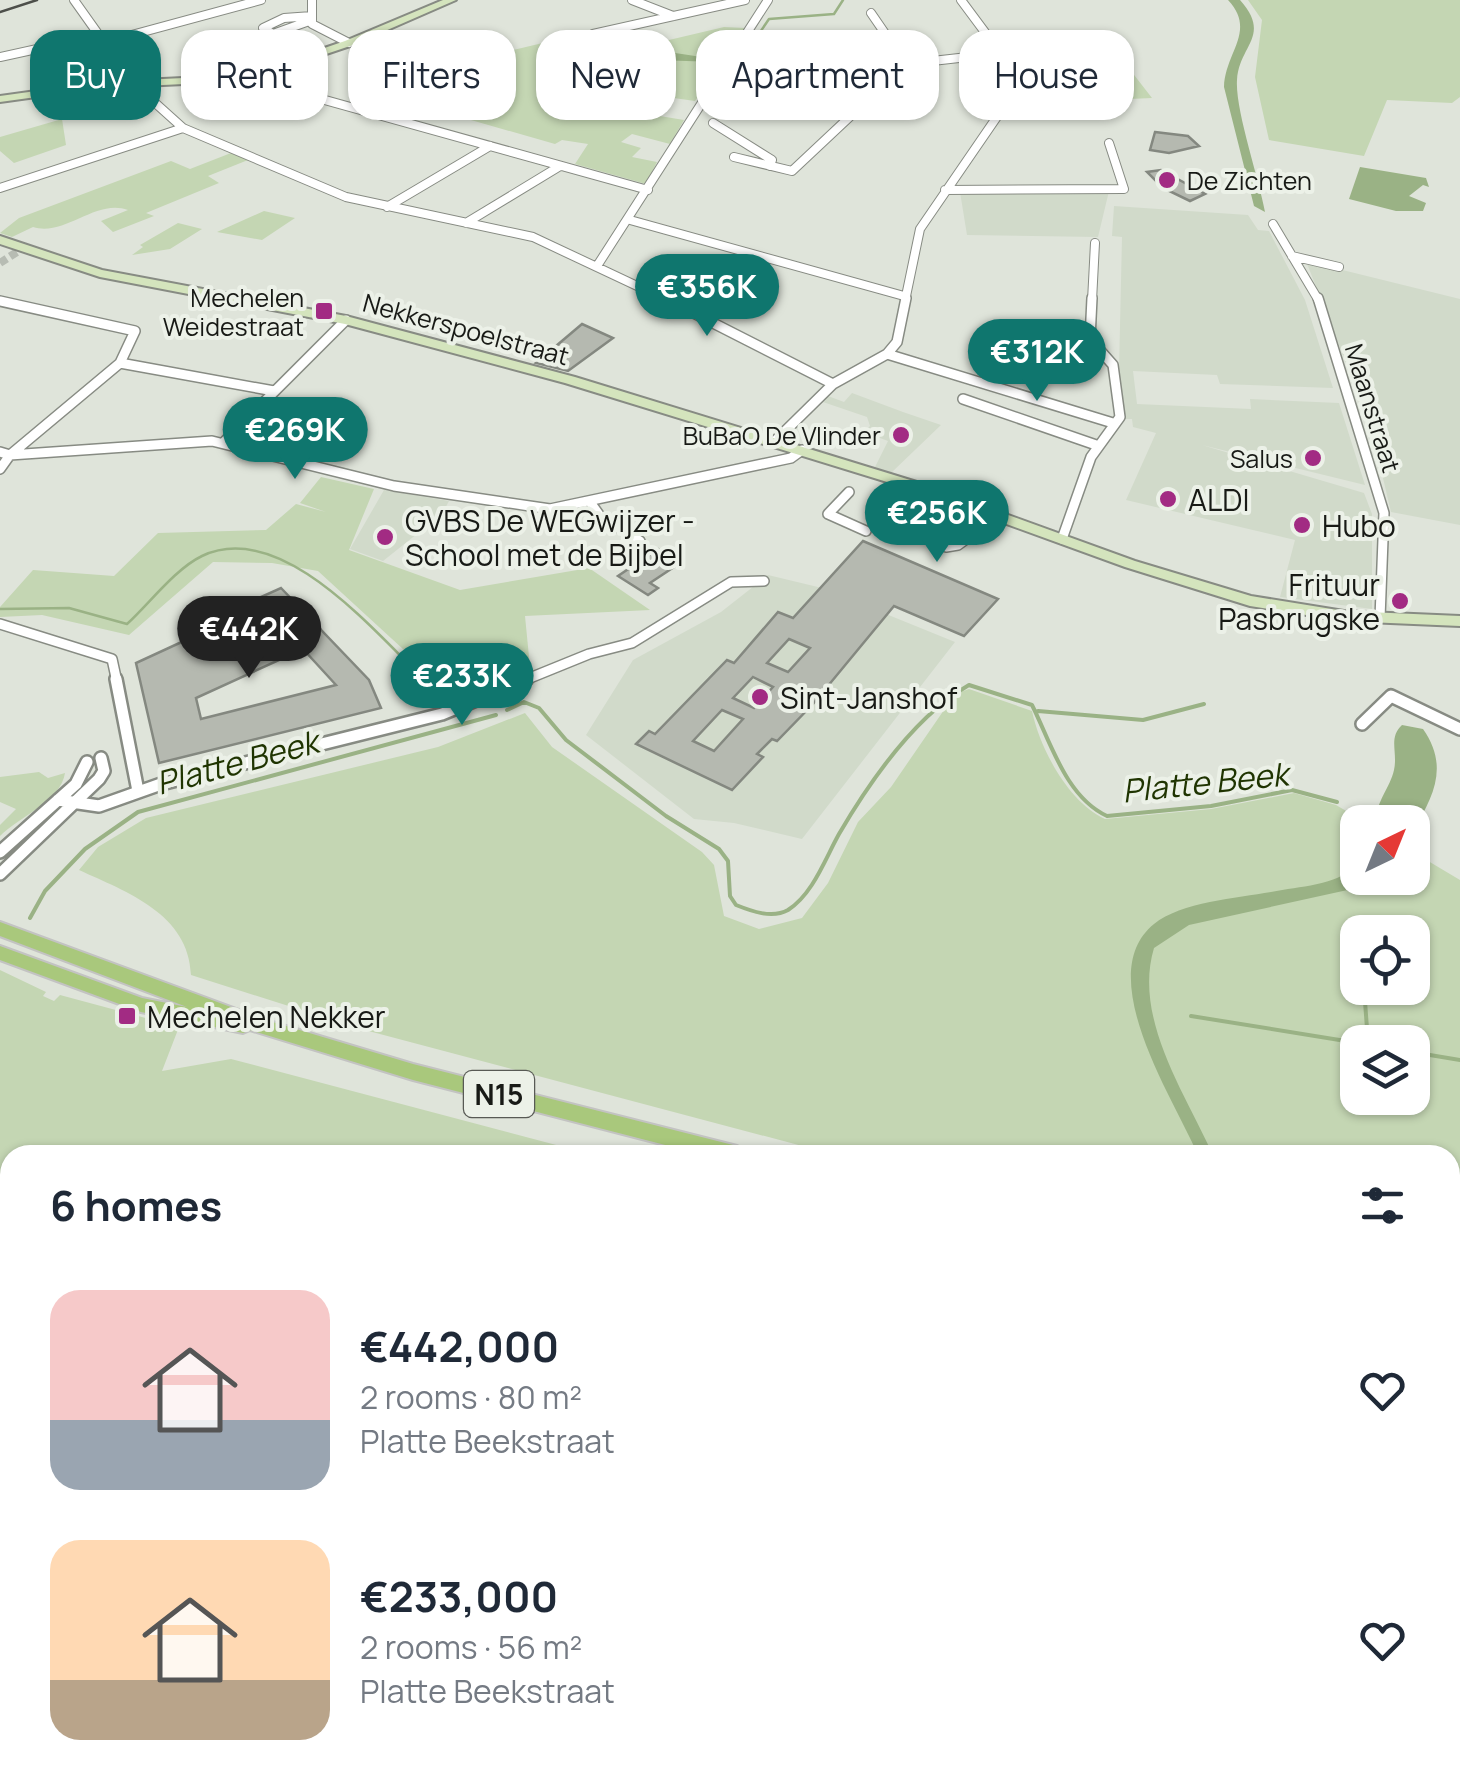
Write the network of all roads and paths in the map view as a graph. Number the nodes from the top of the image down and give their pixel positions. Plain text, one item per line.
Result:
1 (74, 0) edge
2 (260, 0) edge
3 (312, 0) edge
4 (451, 0) edge
5 (632, 0) edge
6 (745, 0) edge
7 (768, 0) edge
8 (962, 0) edge
9 (872, 14) dead end
10 (673, 16) junction
11 (312, 18) junction
12 (93, 30) edge
13 (136, 30) edge
14 (380, 30) edge
15 (611, 30) edge
16 (883, 30) edge
17 (986, 30) edge
18 (348, 43) edge
19 (30, 51) edge
20 (0, 56) edge
21 (30, 95) edge
22 (0, 99) edge
23 (328, 101) edge
24 (161, 108) edge
25 (847, 120) edge
26 (994, 120) edge
27 (713, 124) dead end
28 (183, 128) junction
29 (1108, 143) dead end
30 (490, 146) junction
31 (734, 157) dead end
32 (560, 166) junction
33 (770, 166) junction
34 (0, 188) edge
35 (648, 190) junction
36 (945, 190) junction
37 (387, 207) junction
38 (630, 220) junction
39 (466, 223) junction
40 (1273, 224) dead end
41 (0, 240) edge
42 (1095, 243) dead end
43 (1292, 256) junction
44 (597, 266) junction
45 (1339, 268) dead end
46 (904, 296) junction
47 (0, 302) edge
48 (346, 320) junction
49 (887, 354) junction
50 (120, 362) junction
51 (833, 384) junction
52 (274, 390) junction
53 (963, 398) dead end
54 (1113, 423) junction
55 (775, 441) junction
56 (223, 443) junction
57 (1098, 446) junction
58 (802, 450) junction
59 (5, 454) edge
60 (0, 469) edge
61 (915, 486) junction
62 (849, 492) dead end
63 (590, 502) junction
64 (998, 516) junction
65 (866, 531) dead end
66 (1062, 539) junction
67 (640, 541) dead end
68 (764, 581) dead end
69 (1380, 618) junction
70 (1460, 621) edge
71 (0, 624) edge
72 (1362, 724) dead end
73 (1460, 729) edge
74 (101, 758) dead end
75 (87, 762) dead end
76 (138, 791) junction
77 (58, 800) junction
78 (78, 802) junction
79 (0, 852) edge
80 (0, 874) edge
81 (0, 929) edge
82 (0, 953) edge
83 (263, 1026) junction
84 (698, 1145) edge

1 - 12 street
2 - 13 street
3 - 11 street
4 - 14 main road
5 - 10 street
6 - 10 street
7 - 35 street
8 - 17 street
9 - 16 street
10 - 15 street
11 - 11 street
11 - 18 street
19 - 20 street
21 - 22 main road
23 - 30 street
24 - 28 street
25 - 33 street
26 - 36 street
27 - 33 street
28 - 34 street
28 - 37 street
29 - 36 street
30 - 32 street
30 - 37 street
31 - 33 street
32 - 35 street
32 - 39 street
35 - 38 street
36 - 46 street
37 - 39 street
38 - 44 street
38 - 46 street
39 - 44 street
40 - 43 street, Maanstraat
41 - 48 main road, Nekkerspoelstraat
42 - 54 street
43 - 45 street
43 - 69 street, Maanstraat
44 - 51 street
46 - 49 street
47 - 50 street
48 - 52 street
48 - 55 main road, Nekkerspoelstraat
49 - 51 street
49 - 54 street
50 - 52 street
50 - 59 street
51 - 55 street
52 - 56 street
53 - 57 street
54 - 57 street
55 - 58 main road, Nekkerspoelstraat
56 - 59 street
56 - 63 street
57 - 66 street
58 - 61 main road, Nekkerspoelstraat
58 - 63 street
59 - 60 street
61 - 64 main road, Nekkerspoelstraat
61 - 64 street
62 - 65 street
63 - 67 street
64 - 66 main road, Nekkerspoelstraat
66 - 69 main road, Nekkerspoelstraat
68 - 76 street
69 - 70 main road, Nekkerspoelstraat
71 - 76 street
72 - 73 street
74 - 78 street
75 - 77 street
76 - 78 street
77 - 78 street
77 - 79 street
78 - 80 street
81 - 83 main road, N15
82 - 83 main road, N15
83 - 84 main road, N15

